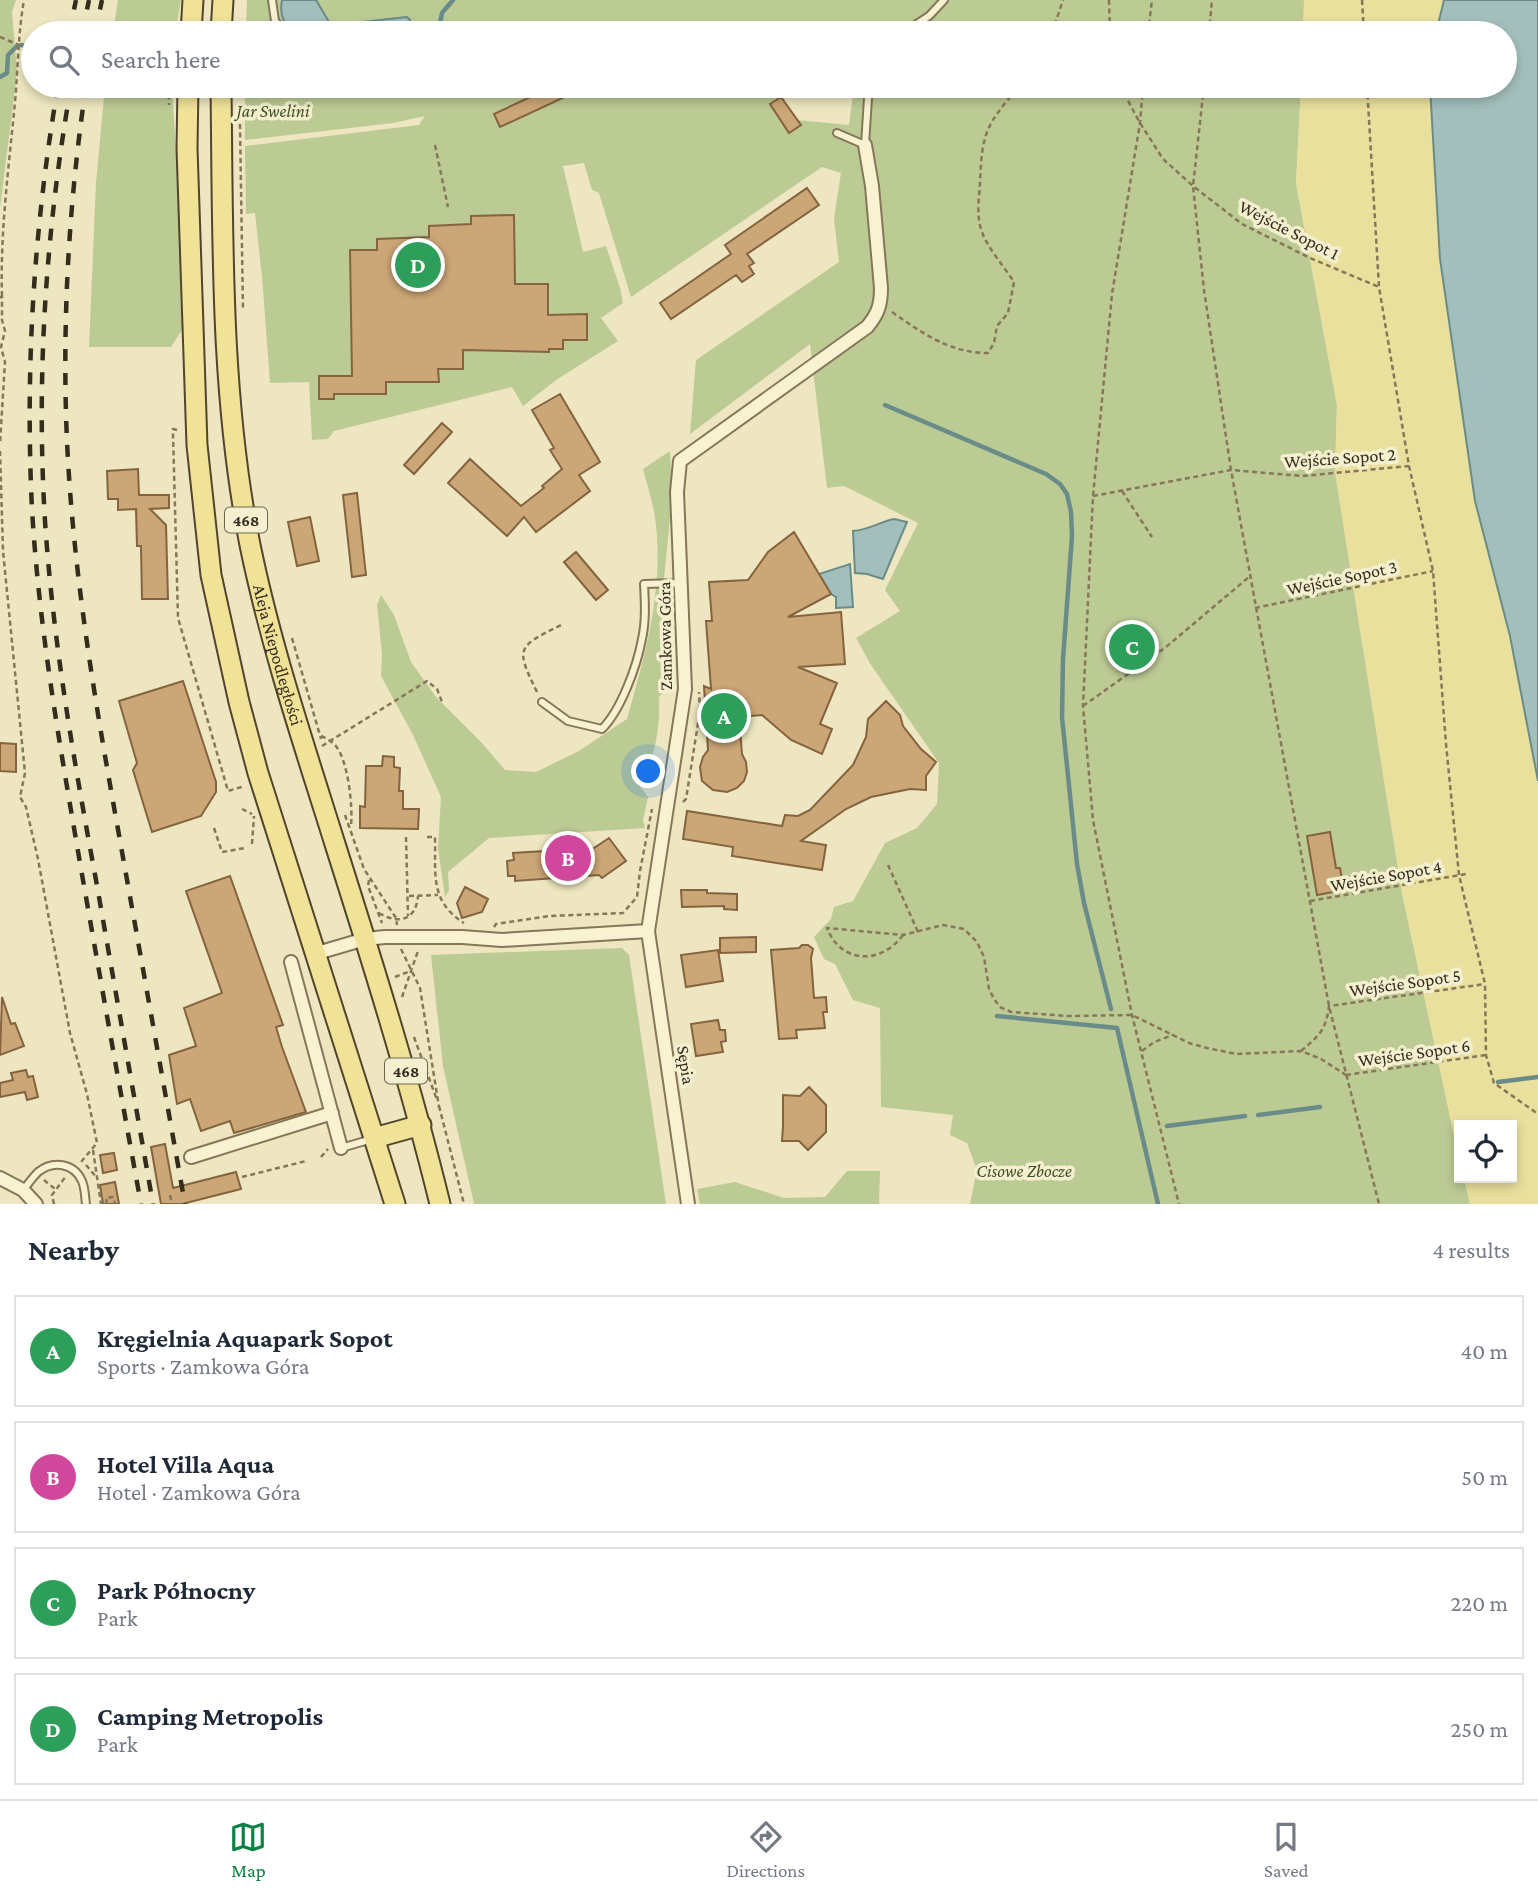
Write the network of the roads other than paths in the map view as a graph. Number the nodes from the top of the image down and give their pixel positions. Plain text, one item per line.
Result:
1 (193, 0) edge
2 (223, 0) edge
3 (271, 0) edge
4 (944, 0) edge
5 (192, 21) edge
6 (222, 21) edge
7 (275, 21) edge
8 (921, 21) edge
9 (188, 98) edge
10 (221, 98) edge
11 (868, 98) edge
12 (837, 132) dead end
13 (865, 145) junction
14 (681, 583) junction
15 (542, 702) road end
16 (648, 931) junction
17 (365, 939) junction
18 (314, 954) junction
19 (291, 962) dead end
20 (332, 1113) junction
21 (421, 1125) junction
22 (374, 1138) junction
23 (341, 1148) joint
24 (191, 1157) dead end
25 (0, 1178) edge
26 (23, 1190) junction
27 (36, 1204) edge
28 (86, 1204) edge
29 (395, 1204) edge
30 (440, 1204) edge
31 (688, 1204) edge

1 - 5 main road
2 - 6 main road
3 - 7 lane
4 - 8 lane
9 - 18 main road, 468
10 - 17 main road, Aleja Niepodległości / 468
11 - 13 lane
12 - 13 lane
13 - 14 street, Zamkowa Góra
14 - 15 lane
14 - 16 street, Zamkowa Góra
16 - 17 street
16 - 31 street, Sępia
17 - 18 street
17 - 21 main road, Aleja Niepodległości / 468
18 - 22 main road, 468
19 - 20 street
20 - 23 street
20 - 24 street
21 - 22 main road
21 - 30 main road, Aleja Niepodległości / 468
22 - 23 lane
22 - 29 main road, 468
25 - 26 street
26 - 27 street
26 - 28 lane

